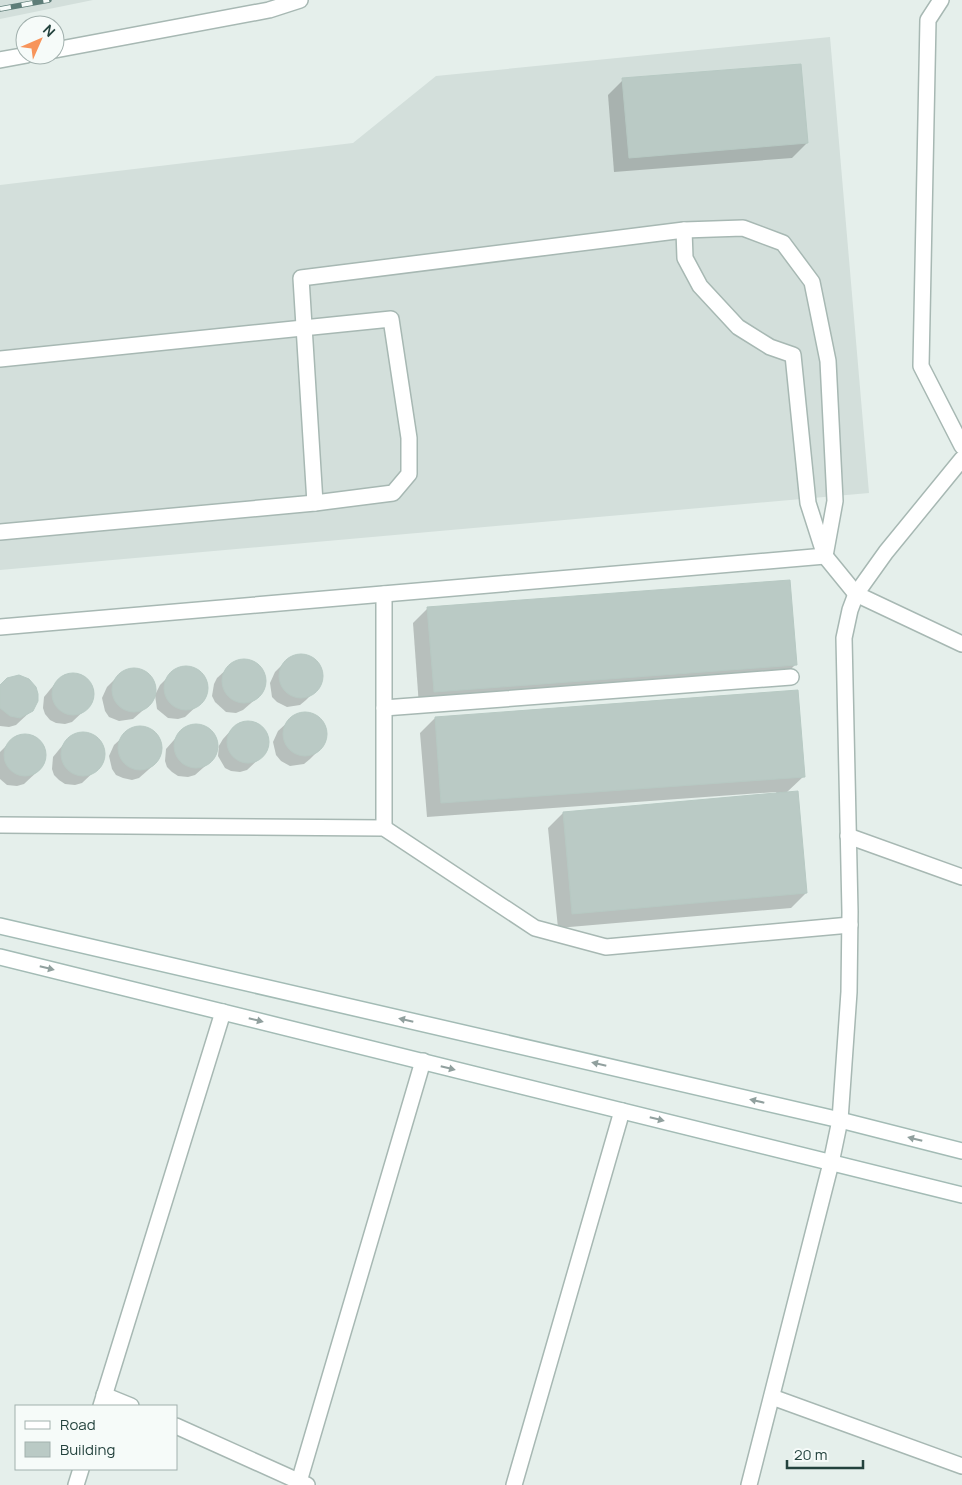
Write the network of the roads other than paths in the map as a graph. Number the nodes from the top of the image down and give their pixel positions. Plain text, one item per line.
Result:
1 (300, 0) edge
2 (941, 0) edge
3 (65, 48) edge
4 (15, 57) edge
5 (0, 60) edge
6 (684, 230) junction
7 (304, 328) junction
8 (0, 359) edge
9 (962, 446) edge
10 (962, 459) edge
11 (315, 503) junction
12 (0, 532) edge
13 (825, 556) junction
14 (384, 594) junction
15 (856, 594) junction
16 (0, 627) edge
17 (962, 644) edge
18 (791, 677) dead end
19 (384, 708) junction
20 (0, 825) edge
21 (384, 828) junction
22 (848, 836) junction
23 (962, 877) edge
24 (850, 925) junction
25 (0, 926) edge
26 (0, 957) edge
27 (223, 1012) junction
28 (423, 1061) junction
29 (622, 1111) junction
30 (840, 1120) junction
31 (962, 1151) edge
32 (831, 1163) junction
33 (962, 1195) edge
34 (772, 1398) junction
35 (102, 1400) edge
36 (126, 1405) edge
37 (178, 1427) edge
38 (962, 1466) edge
39 (81, 1470) edge
40 (302, 1484) edge
41 (76, 1485) edge
42 (514, 1485) edge
43 (749, 1485) edge

1 - 3 street
2 - 9 street
4 - 5 street
6 - 7 street
6 - 13 street
6 - 13 street
7 - 8 street
7 - 11 street
7 - 11 street
10 - 15 street
11 - 12 street
13 - 14 street
13 - 15 street
14 - 16 street
14 - 19 street
15 - 17 street
15 - 22 street
18 - 19 street
19 - 21 street
20 - 21 street
21 - 24 street
22 - 23 street
22 - 24 street
24 - 30 street
30 -> 25 street
26 -> 27 street
27 -> 28 street
27 - 35 street
28 -> 29 street
28 - 40 street
29 -> 32 street
29 - 42 street
31 -> 30 street
30 - 32 street
32 - 33 street
32 - 34 street
34 - 38 street
34 - 43 street
35 - 36 street
37 - 40 street
39 - 41 street

